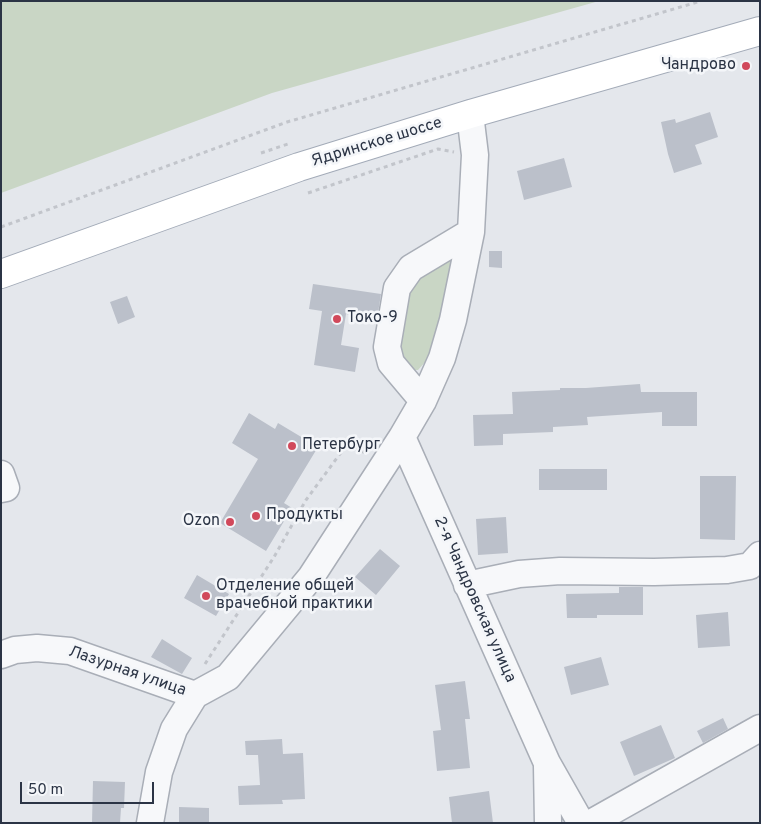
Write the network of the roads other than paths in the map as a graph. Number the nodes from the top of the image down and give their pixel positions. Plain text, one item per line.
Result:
1 (760, 31) edge
2 (470, 114) junction
3 (471, 232) junction
4 (1, 274) edge
5 (423, 401) junction
6 (402, 437) junction
7 (1, 474) edge
8 (1, 490) edge
9 (757, 568) edge
10 (467, 585) junction
11 (1, 656) edge
12 (195, 695) junction
13 (760, 728) edge
14 (547, 763) junction
15 (611, 819) edge
16 (150, 823) edge
17 (548, 823) edge
18 (581, 823) edge

1 - 2 main road, Ядринское шоссе
2 - 3 street
2 - 4 main road, Ядринское шоссе
3 - 5 street
3 - 5 street
5 - 6 street
6 - 10 street, 2-я Чандровская улица
6 - 12 street
7 - 8 street
9 - 10 street
10 - 14 street, 2-я Чандровская улица
11 - 12 street, Лазурная улица
12 - 16 street
13 - 15 street
14 - 17 street, 2-я Чандровская улица
14 - 18 street, 2-я Чандровская улица

